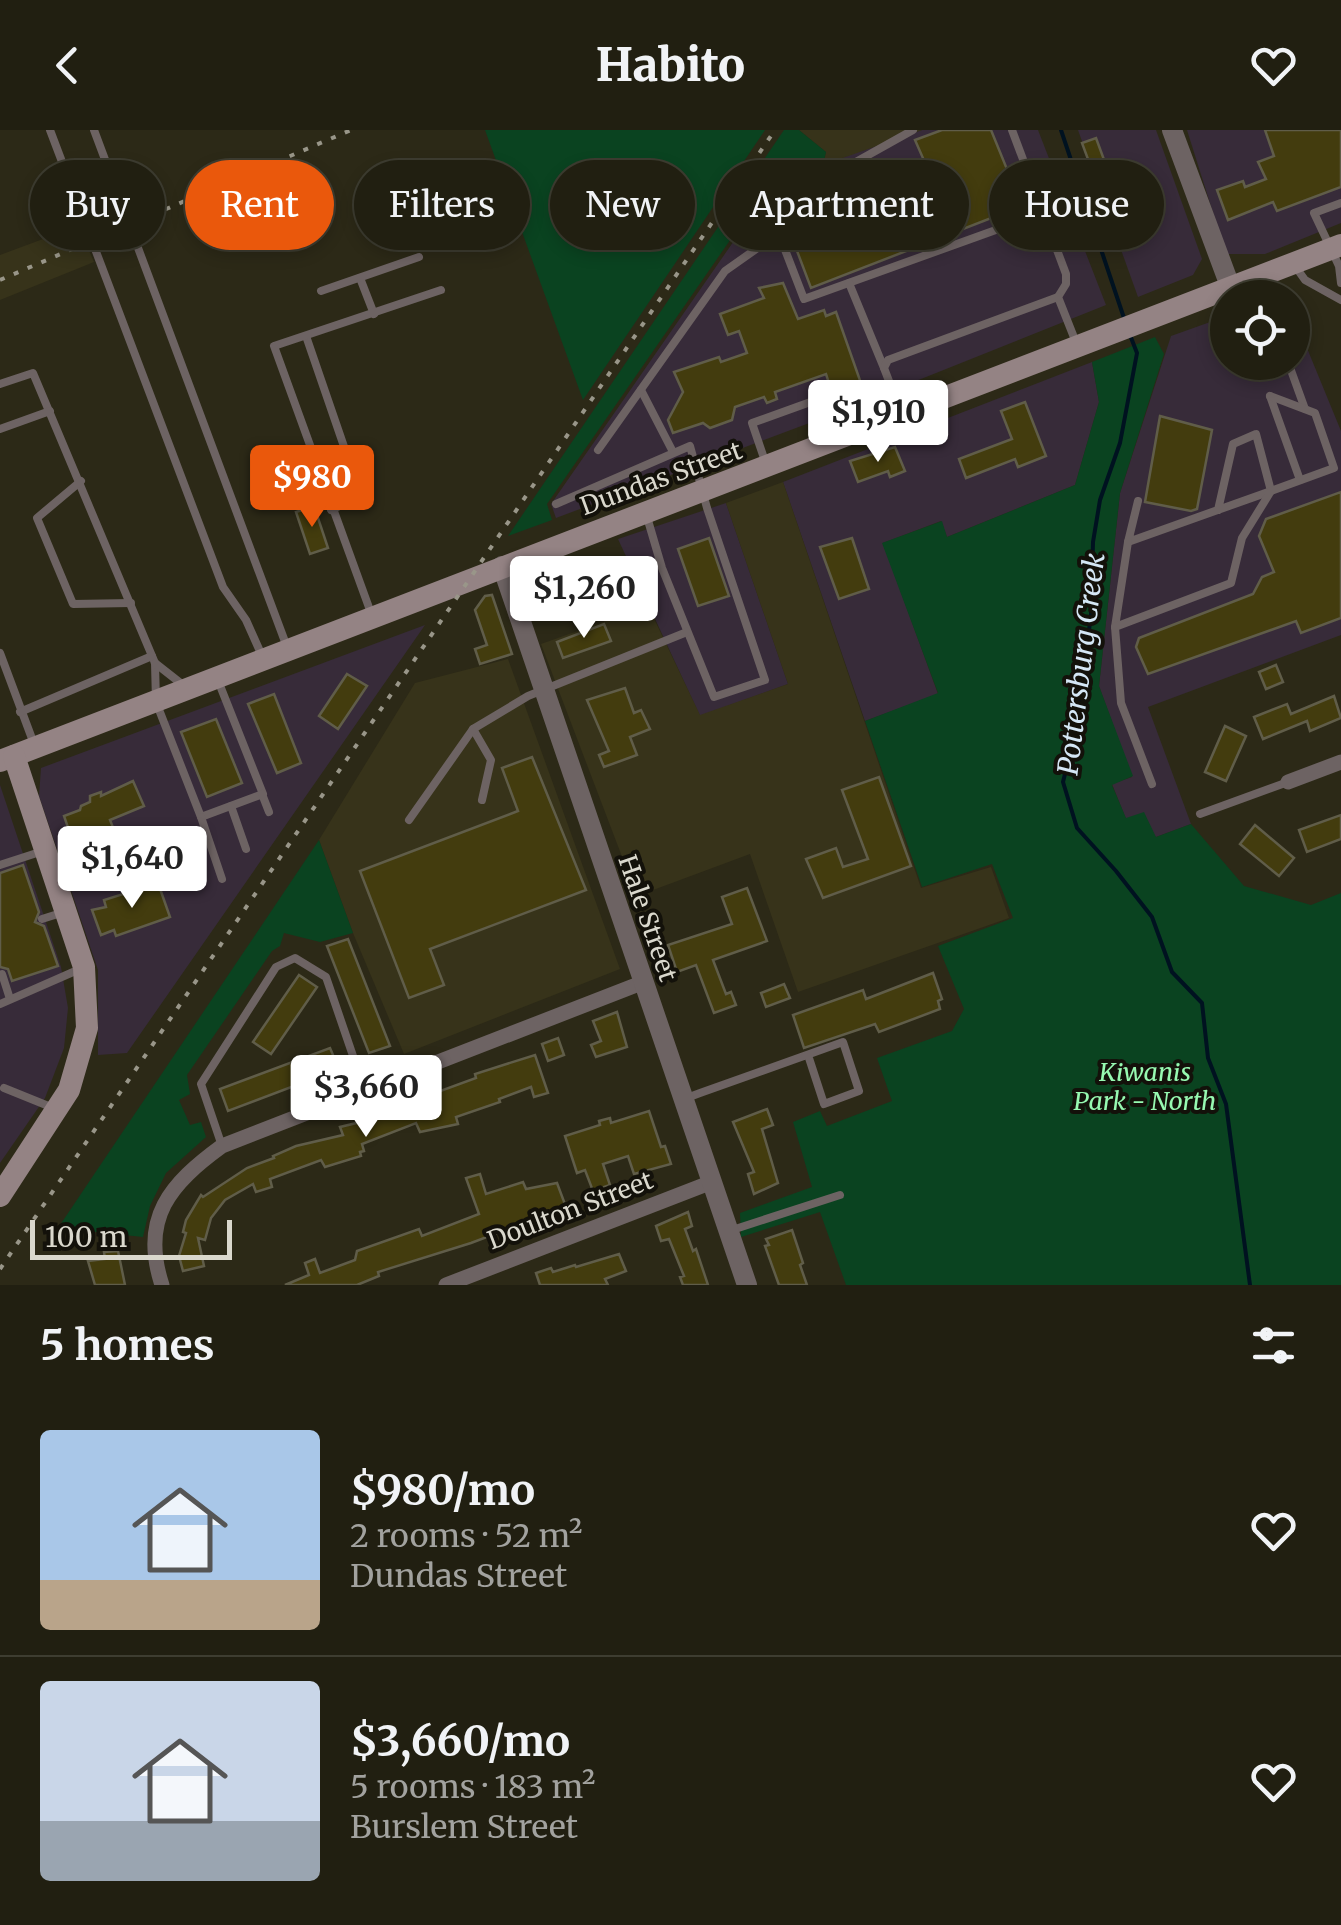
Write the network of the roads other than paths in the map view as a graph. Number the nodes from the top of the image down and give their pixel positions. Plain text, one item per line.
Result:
1 (50, 130) edge
2 (94, 130) edge
3 (913, 130) edge
4 (1012, 130) edge
5 (1172, 130) edge
6 (1023, 160) edge
7 (1341, 203) edge
8 (989, 233) edge
9 (1335, 247) edge
10 (753, 250) edge
11 (1057, 250) edge
12 (419, 257) dead end
13 (1293, 263) junction
14 (1341, 271) edge
15 (360, 278) junction
16 (1228, 280) edge
17 (1246, 280) edge
18 (850, 283) junction
19 (1341, 283) edge
20 (441, 290) dead end
21 (321, 291) dead end
22 (1210, 294) edge
23 (1058, 297) junction
24 (1341, 300) edge
25 (374, 314) junction
26 (306, 336) junction
27 (1077, 345) junction
28 (884, 368) junction
29 (1294, 380) edge
30 (0, 384) edge
31 (641, 390) junction
32 (1305, 410) junction
33 (50, 411) junction
34 (901, 414) junction
35 (0, 429) edge
36 (832, 442) junction
37 (598, 450) dead end
38 (673, 452) junction
39 (768, 467) junction
40 (1300, 480) junction
41 (81, 481) junction
42 (1271, 491) junction
43 (703, 493) junction
44 (1138, 501) dead end
45 (556, 504) dead end
46 (332, 510) junction
47 (1218, 510) junction
48 (646, 512) junction
49 (1128, 542) junction
50 (502, 566) junction
51 (131, 603) junction
52 (372, 618) junction
53 (1115, 627) junction
54 (688, 632) junction
55 (289, 651) junction
56 (0, 653) edge
57 (153, 660) junction
58 (264, 660) junction
59 (217, 678) junction
60 (186, 688) junction
61 (544, 689) junction
62 (156, 702) junction
63 (20, 712) junction
64 (472, 728) junction
65 (16, 755) edge
66 (1341, 762) edge
67 (1288, 782) joint
68 (1152, 784) dead end
69 (262, 794) junction
70 (482, 800) dead end
71 (231, 806) junction
72 (269, 812) dead end
73 (1200, 814) dead end
74 (201, 817) junction
75 (409, 820) dead end
76 (246, 849) dead end
77 (45, 850) junction
78 (0, 865) edge
79 (222, 880) dead end
80 (65, 911) junction
81 (42, 919) dead end
82 (84, 967) junction
83 (2, 974) dead end
84 (644, 982) junction
85 (0, 992) edge
86 (4, 1002) edge
87 (808, 1054) junction
88 (4, 1088) dead end
89 (364, 1091) junction
90 (684, 1098) junction
91 (57, 1108) junction
92 (222, 1146) junction
93 (712, 1182) junction
94 (840, 1195) dead end
95 (0, 1196) edge
96 (729, 1231) junction
97 (162, 1285) edge
98 (446, 1285) edge
99 (747, 1285) edge

1 - 58 lane
2 - 55 lane
3 - 18 lane
4 - 6 lane
5 - 16 street
7 - 9 lane
8 - 18 lane
9 - 13 main road, Dundas Street
9 - 14 lane
10 - 31 lane
11 - 23 lane
12 - 15 lane
13 - 17 main road, Dundas Street
13 - 24 lane
14 - 19 lane
15 - 21 lane
15 - 25 lane
18 - 28 lane
20 - 25 lane
22 - 27 main road, Dundas Street
23 - 27 lane
23 - 28 lane
25 - 26 lane
26 - 46 lane
26 - 46 lane
27 - 34 main road, Dundas Street
28 - 34 lane
29 - 32 lane
30 - 33 lane
31 - 37 lane
31 - 38 lane
32 - 40 lane
32 - 40 lane
33 - 35 lane
33 - 41 lane
34 - 36 main road, Dundas Street
36 - 39 main road, Dundas Street
36 - 39 lane
38 - 43 lane
38 - 45 lane
39 - 43 main road, Dundas Street
40 - 42 lane
41 - 51 lane
41 - 51 lane
42 - 47 lane
42 - 47 lane
42 - 53 lane
43 - 48 main road, Dundas Street
43 - 54 lane
44 - 49 lane
46 - 52 lane
47 - 49 lane
48 - 50 main road, Dundas Street
48 - 54 lane
49 - 53 lane
50 - 52 main road, Dundas Street
50 - 61 street, Hale Street
51 - 57 lane
52 - 55 main road, Dundas Street
53 - 68 lane
54 - 61 lane
55 - 58 main road, Dundas Street
56 - 63 lane
57 - 60 lane
57 - 62 lane
57 - 63 lane
58 - 59 main road, Dundas Street
59 - 60 main road, Dundas Street
59 - 69 lane
60 - 62 main road, Dundas Street
61 - 64 lane
61 - 84 street, Hale Street
62 - 65 main road, Dundas Street
62 - 74 lane
63 - 65 lane
64 - 70 lane
64 - 75 lane
65 - 77 main road
66 - 67 street
67 - 73 lane
69 - 71 lane
69 - 72 lane
71 - 74 lane
71 - 76 lane
74 - 79 lane
77 - 78 lane
77 - 80 main road
80 - 81 lane
80 - 82 main road
82 - 86 lane
82 - 91 main road
83 - 86 lane
84 - 89 street
84 - 90 street, Hale Street
85 - 86 lane
87 - 87 lane
87 - 90 lane
88 - 91 lane
89 - 92 street
89 - 92 lane
90 - 93 street, Hale Street
91 - 95 main road
92 - 97 street
93 - 96 street, Hale Street
93 - 98 street, Doulton Street
94 - 96 lane
96 - 99 street, Hale Street

